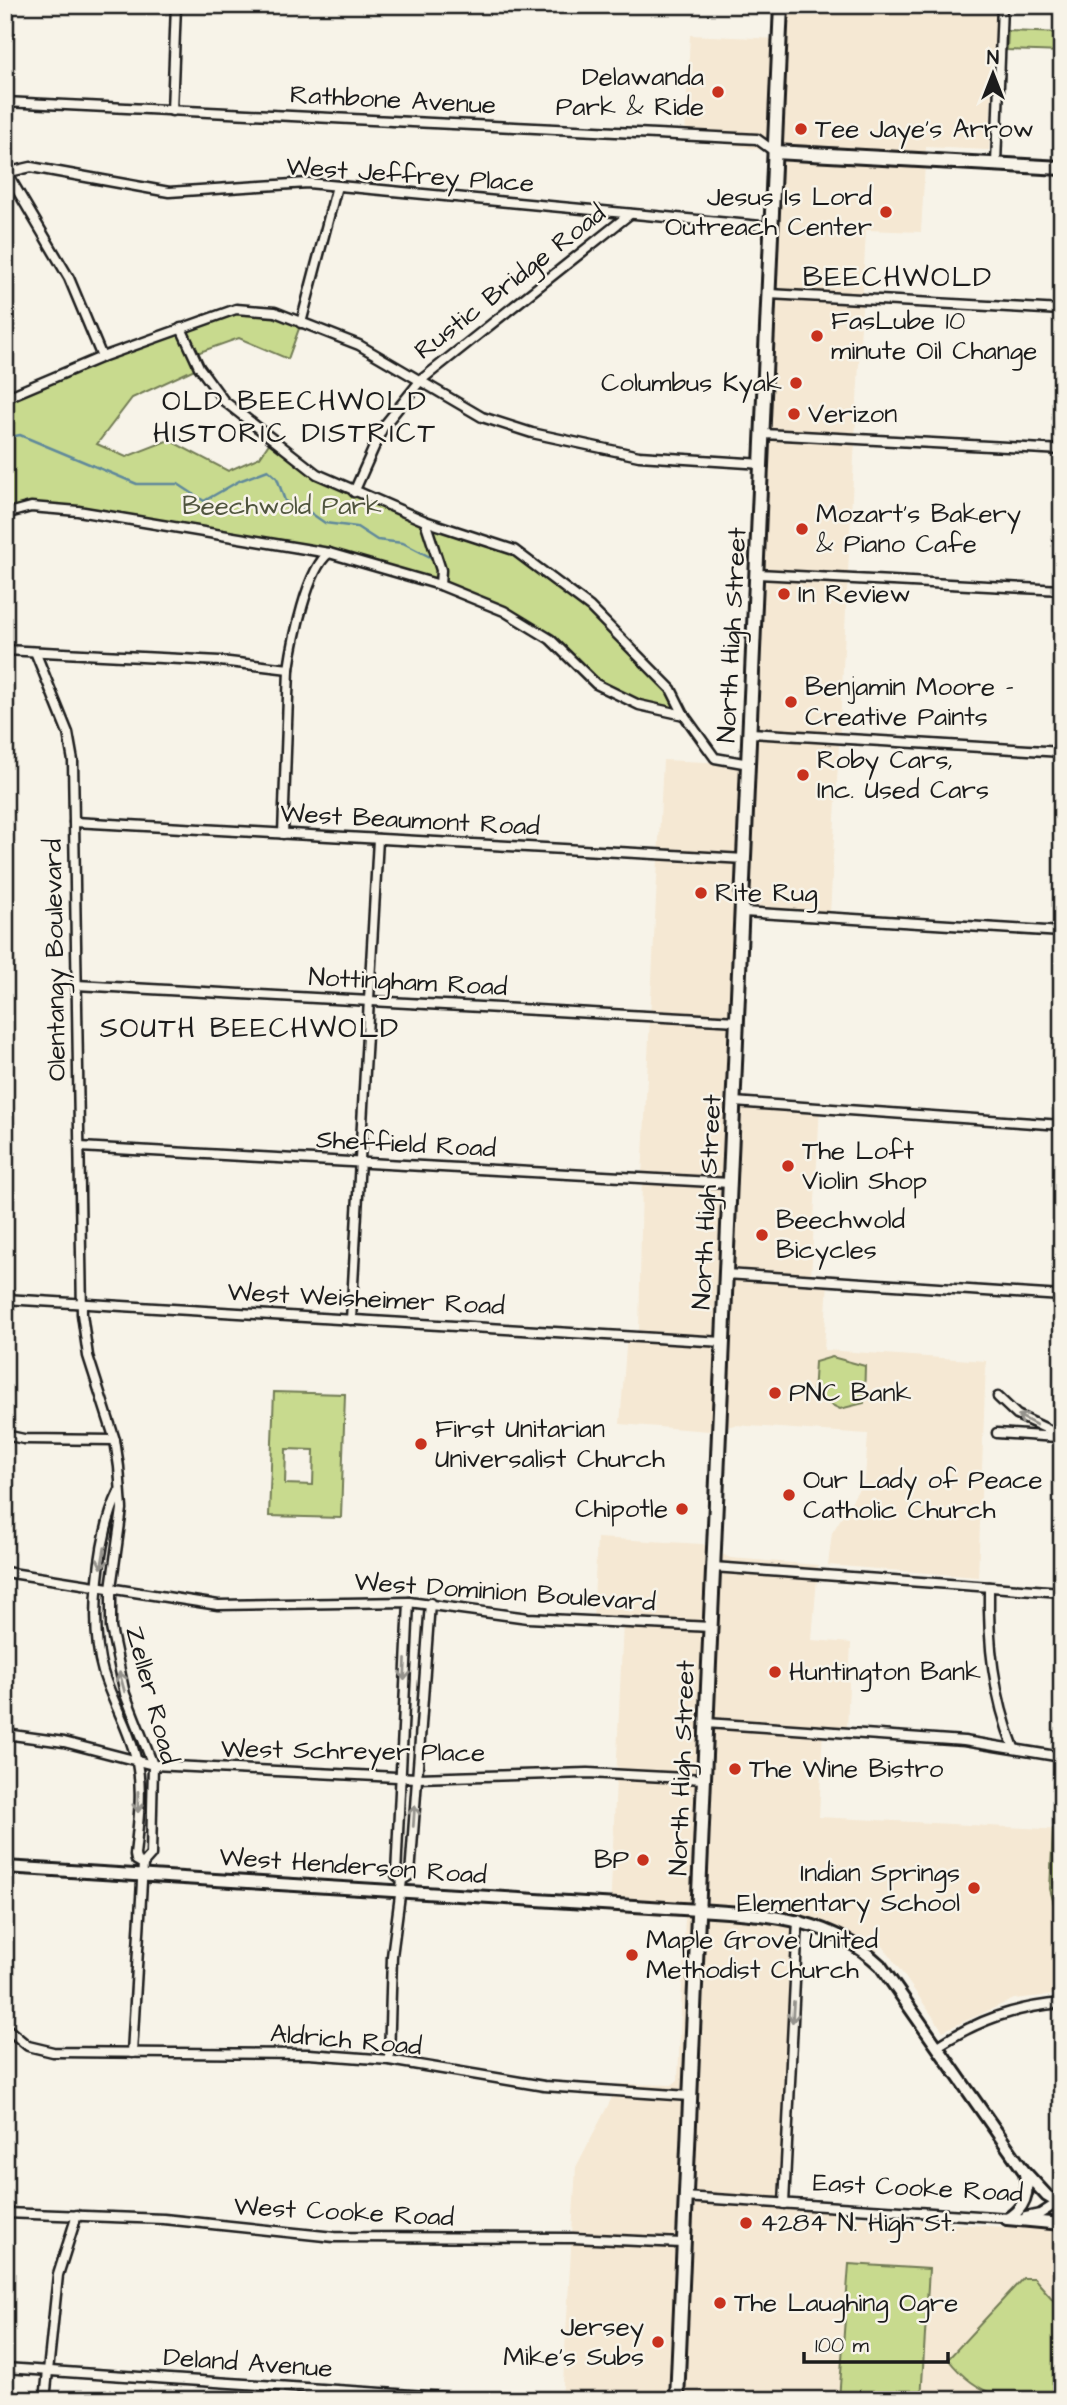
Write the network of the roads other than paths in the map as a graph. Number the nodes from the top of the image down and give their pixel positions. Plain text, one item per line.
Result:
1 (176, 5) edge
2 (781, 5) edge
3 (1002, 5) edge
4 (5, 102) edge
5 (172, 111) junction
6 (775, 152) junction
7 (996, 164) junction
8 (1062, 168) edge
9 (6, 173) edge
10 (337, 186) junction
11 (630, 214) junction
12 (772, 227) junction
13 (769, 294) junction
14 (1062, 310) edge
15 (301, 323) junction
16 (181, 328) junction
17 (102, 357) junction
18 (421, 380) junction
19 (5, 398) edge
20 (764, 434) junction
21 (1062, 450) edge
22 (763, 464) junction
23 (354, 492) junction
24 (9, 512) edge
25 (425, 521) junction
26 (329, 554) junction
27 (758, 573) junction
28 (440, 585) junction
29 (1062, 590) edge
30 (5, 650) edge
31 (36, 654) junction
32 (289, 668) junction
33 (684, 715) junction
34 (751, 733) junction
35 (1062, 752) edge
36 (749, 764) junction
37 (74, 822) junction
38 (283, 834) junction
39 (378, 839) junction
40 (745, 859) junction
41 (743, 912) junction
42 (1062, 932) edge
43 (76, 985) junction
44 (369, 1001) junction
45 (738, 1021) junction
46 (734, 1102) junction
47 (1062, 1125) edge
48 (80, 1147) junction
49 (360, 1162) junction
50 (730, 1183) junction
51 (726, 1274) junction
52 (1062, 1296) edge
53 (5, 1299) edge
54 (82, 1303) junction
55 (351, 1320) junction
56 (723, 1342) junction
57 (998, 1397) dead end
58 (997, 1433) dead end
59 (5, 1435) edge
60 (1062, 1437) edge
61 (115, 1440) junction
62 (119, 1492) junction
63 (713, 1567) junction
64 (5, 1572) edge
65 (98, 1586) junction
66 (989, 1587) junction
67 (111, 1588) junction
68 (1062, 1592) edge
69 (408, 1602) junction
70 (430, 1603) junction
71 (711, 1627) junction
72 (706, 1723) junction
73 (5, 1734) edge
74 (1014, 1748) junction
75 (1062, 1757) edge
76 (137, 1762) junction
77 (153, 1765) junction
78 (400, 1778) junction
79 (417, 1778) junction
80 (704, 1779) junction
81 (5, 1867) edge
82 (143, 1869) junction
83 (401, 1886) junction
84 (699, 1910) junction
85 (798, 1920) junction
86 (1062, 2003) edge
87 (5, 2027) edge
88 (938, 2046) junction
89 (132, 2053) junction
90 (389, 2060) junction
91 (689, 2096) junction
92 (1024, 2171) junction
93 (684, 2197) junction
94 (784, 2204) junction
95 (1060, 2204) edge
96 (5, 2213) edge
97 (77, 2215) junction
98 (1007, 2218) junction
99 (1062, 2224) edge
100 (682, 2242) junction
101 (5, 2368) edge
102 (47, 2371) junction
103 (46, 2400) edge
104 (488, 2400) edge
105 (677, 2400) edge

1 - 5 street
2 - 6 main road, North High Street
3 - 7 street
4 - 5 street, Rathbone Avenue
5 - 6 street, Rathbone Avenue
6 - 7 main road
6 - 12 main road, North High Street
7 - 8 main road
9 - 10 street, West Jeffrey Place
9 - 17 street
10 - 11 street, West Jeffrey Place
10 - 15 street
11 - 12 street, West Jeffrey Place
11 - 18 street, Rustic Bridge Road
12 - 13 main road, North High Street
13 - 14 street
13 - 20 main road, North High Street
15 - 16 street
15 - 18 street
16 - 17 street
16 - 23 street
17 - 19 street
18 - 22 street
18 - 23 street, Rustic Bridge Road
20 - 21 street
20 - 22 main road, North High Street
22 - 27 main road, North High Street
23 - 25 street
24 - 26 street
25 - 28 street
25 - 33 street
26 - 28 street
26 - 32 street
27 - 29 street
27 - 34 main road, North High Street
28 - 33 street
30 - 31 street
31 - 32 street
31 - 37 street, Olentangy Boulevard
32 - 38 street
33 - 36 street
34 - 35 street
34 - 36 main road, North High Street
36 - 40 main road, North High Street
37 - 38 street, West Beaumont Road
37 - 43 street, Olentangy Boulevard
38 - 39 street, West Beaumont Road
39 - 40 street, West Beaumont Road
39 - 44 street
40 - 41 main road, North High Street
41 - 42 street
41 - 45 main road, North High Street
43 - 44 street, Nottingham Road
43 - 48 street, Olentangy Boulevard
44 - 45 street, Nottingham Road
44 - 49 street
45 - 46 main road, North High Street
46 - 47 street
46 - 50 main road, North High Street
48 - 49 street, Sheffield Road
48 - 54 street, Olentangy Boulevard
49 - 50 street, Sheffield Road
49 - 55 street
50 - 51 main road, North High Street
51 - 52 street
51 - 56 main road, North High Street
53 - 54 street, West Weisheimer Road
54 - 55 street, West Weisheimer Road
54 - 61 street, Zeller Road
55 - 56 street, West Weisheimer Road
56 - 63 main road, North High Street
60 -> 57 street
58 - 60 street
59 - 61 street
61 - 62 street, Zeller Road
62 -> 65 street, Zeller Road
62 - 67 street, Zeller Road
63 - 66 street
63 - 71 main road, North High Street
64 - 65 street, West Dominion Boulevard
65 - 67 street, West Dominion Boulevard
65 - 76 street, Zeller Road
66 - 68 street
66 - 74 street
67 - 69 street, West Dominion Boulevard
77 -> 67 street, Zeller Road
69 - 70 street, West Dominion Boulevard
69 -> 78 street
70 - 71 street, West Dominion Boulevard
70 - 79 street
71 - 72 main road, North High Street
72 - 74 street
72 - 80 main road, North High Street
73 - 76 street, West Schreyer Place
74 - 75 street
76 - 77 street, West Schreyer Place
76 -> 82 street, Zeller Road
77 - 78 street, West Schreyer Place
77 - 82 street, Zeller Road
78 - 79 street, West Schreyer Place
78 - 83 street
79 - 80 street, West Schreyer Place
83 -> 79 street
80 - 84 main road, North High Street
81 - 82 main road, West Henderson Road
82 - 83 main road, West Henderson Road
82 - 89 street, Zeller Road
83 - 84 main road, West Henderson Road
83 - 90 street
84 - 85 main road, West Henderson Road
84 - 91 main road, North High Street
85 - 88 main road, West Henderson Road
85 -> 94 street
86 - 88 street
87 - 89 street, Aldrich Road
88 - 92 main road, West Henderson Road
89 - 90 street, Aldrich Road
90 - 91 street, Aldrich Road
91 - 93 main road, North High Street
92 - 95 main road, West Henderson Road
92 - 98 main road
93 - 94 street, East Cooke Road
93 - 100 main road, North High Street
94 - 98 street, East Cooke Road
95 - 98 street, East Cooke Road
96 - 97 street, West Cooke Road
97 - 100 street, West Cooke Road
97 - 102 street
98 - 99 main road
100 - 105 main road, North High Street
101 - 102 street, Deland Avenue
102 - 103 street
102 - 104 street, Deland Avenue

